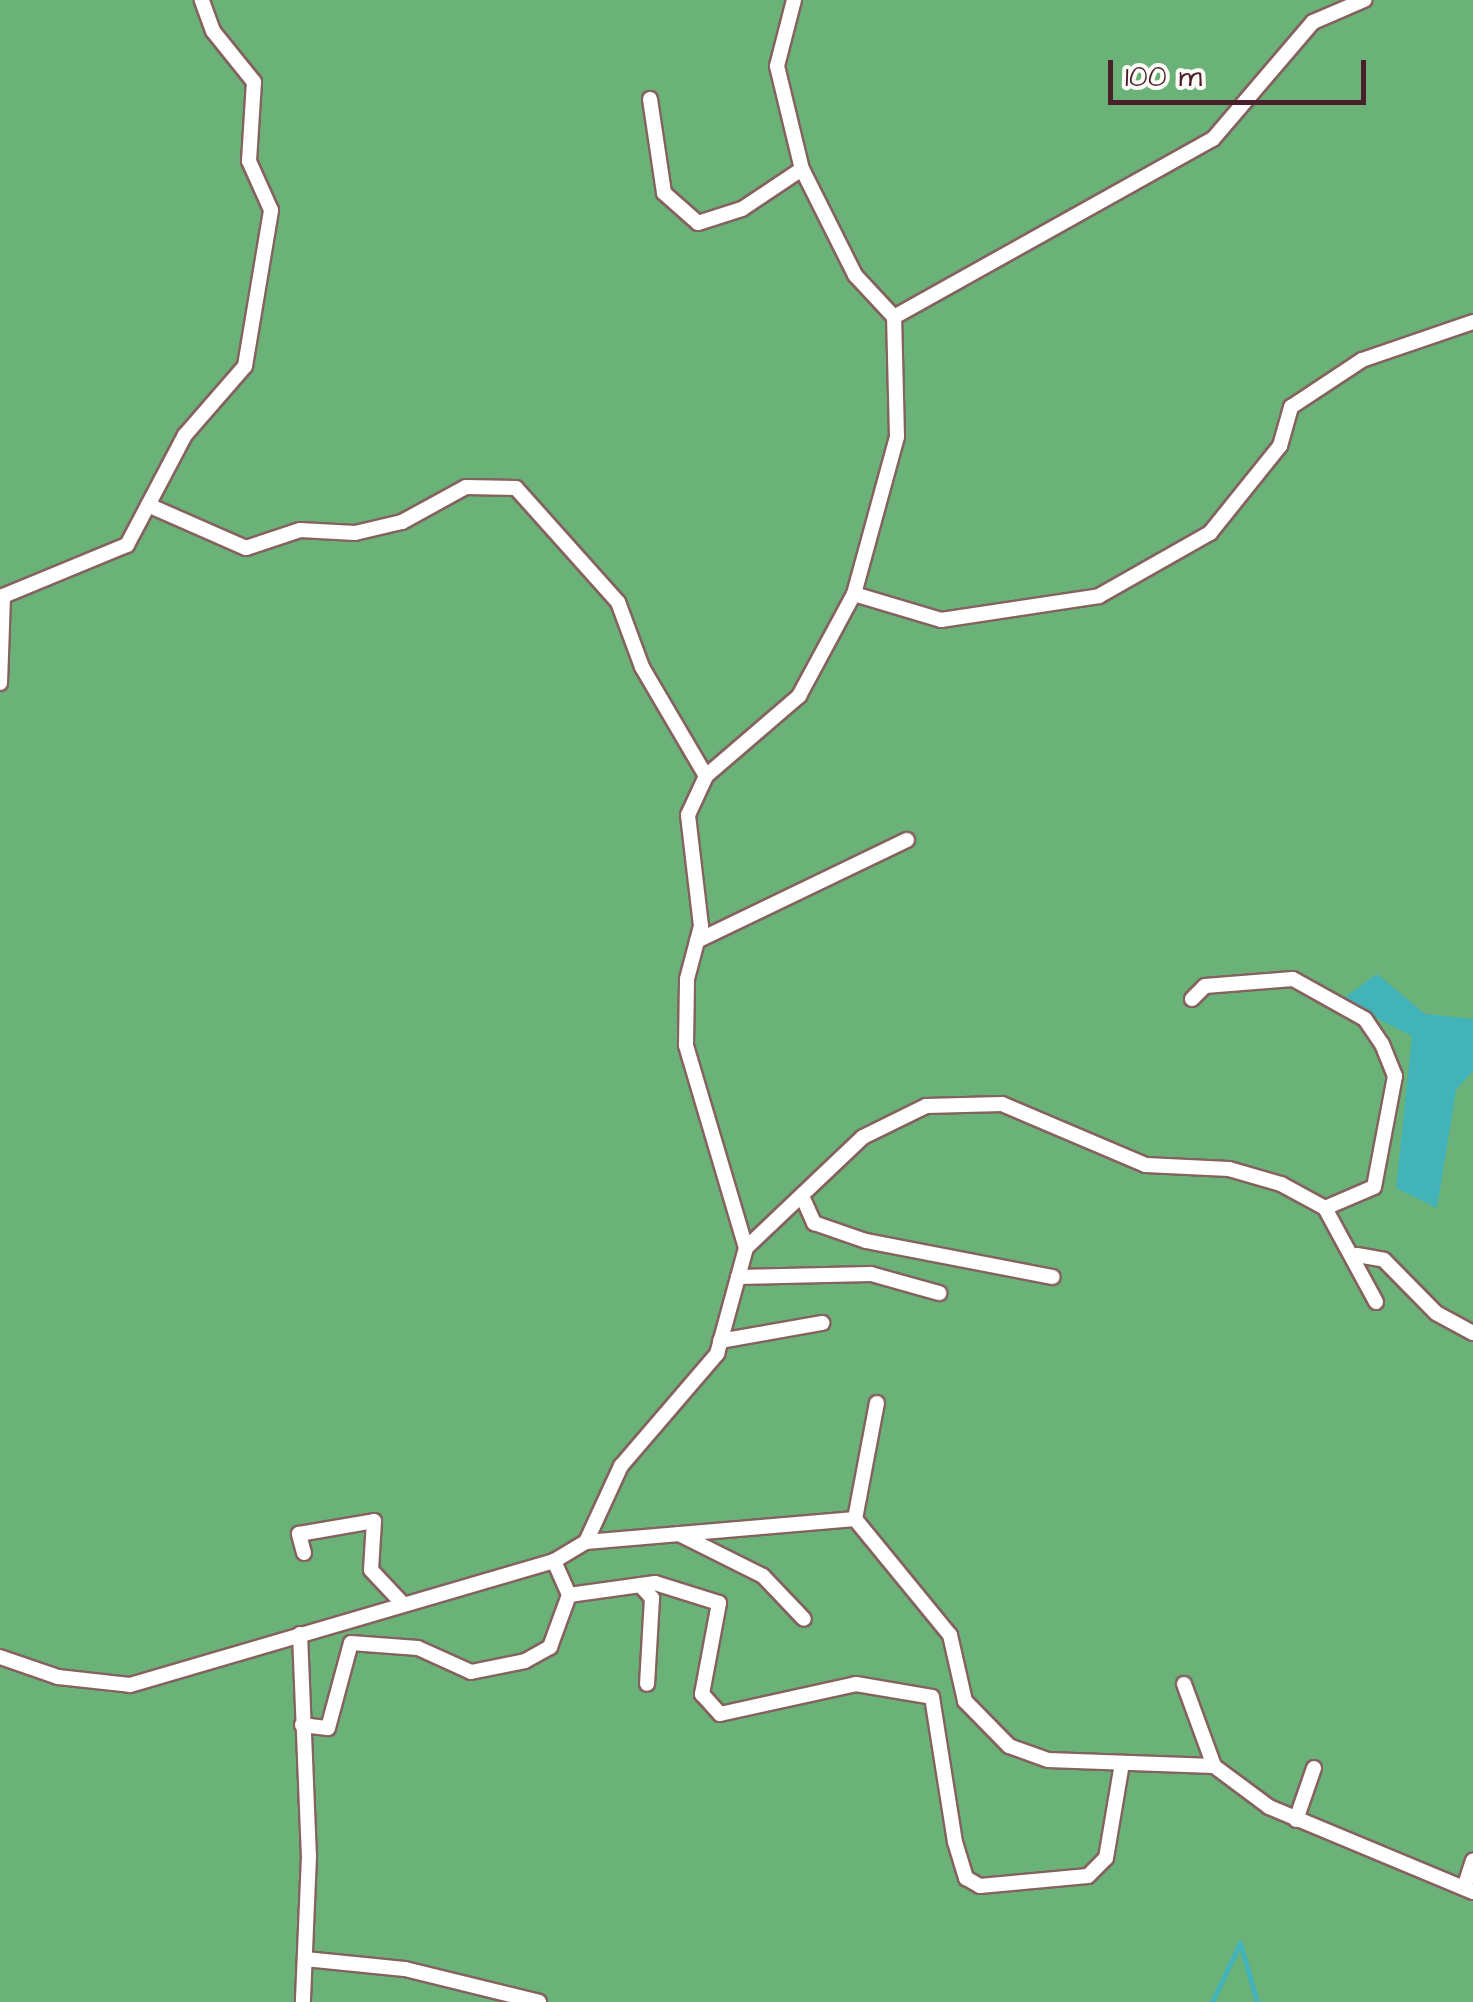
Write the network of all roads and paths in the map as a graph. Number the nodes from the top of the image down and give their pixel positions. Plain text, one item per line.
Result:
1 (202, 0) edge
2 (794, 0) edge
3 (1364, 0) edge
4 (650, 99) dead end
5 (802, 169) junction
6 (894, 317) junction
7 (1473, 322) edge
8 (148, 504) junction
9 (854, 594) junction
10 (0, 683) edge
11 (706, 776) junction
12 (907, 840) dead end
13 (696, 941) junction
14 (1192, 1000) dead end
15 (802, 1196) junction
16 (1325, 1208) junction
17 (746, 1248) junction
18 (1356, 1255) junction
19 (738, 1277) junction
20 (1053, 1277) dead end
21 (939, 1293) dead end
22 (1376, 1302) dead end
23 (822, 1323) dead end
24 (1473, 1333) edge
25 (720, 1340) junction
26 (877, 1403) dead end
27 (855, 1519) junction
28 (674, 1532) junction
29 (586, 1542) junction
30 (304, 1553) dead end
31 (554, 1561) junction
32 (640, 1585) junction
33 (569, 1594) junction
34 (402, 1603) junction
35 (804, 1618) dead end
36 (300, 1634) junction
37 (0, 1657) edge
38 (647, 1684) dead end
39 (1184, 1684) dead end
40 (302, 1725) junction
41 (1122, 1763) junction
42 (1214, 1766) junction
43 (1314, 1768) dead end
44 (1296, 1820) junction
45 (1473, 1860) edge
46 (1468, 1890) edge
47 (304, 1959) junction
48 (303, 2002) edge
49 (539, 2002) edge

1 - 8 street
2 - 5 street
3 - 6 street
4 - 5 street
5 - 6 street
6 - 9 street
7 - 9 street
8 - 10 street
8 - 11 street
9 - 11 street
11 - 13 street
12 - 13 street
13 - 17 street
14 - 16 street
15 - 16 street
15 - 17 street
15 - 20 street
16 - 18 street
17 - 19 street
18 - 22 street
18 - 24 street
19 - 21 street
19 - 25 street
23 - 25 street
25 - 29 street
26 - 27 street
27 - 28 street
27 - 41 street
28 - 29 street
28 - 35 street
29 - 31 street
30 - 34 street
31 - 33 street
31 - 34 street
32 - 33 street
32 - 38 street
32 - 41 street
33 - 40 street
34 - 36 street
36 - 37 street
36 - 40 street
39 - 42 street
40 - 47 street
41 - 42 street
42 - 44 street
43 - 44 street
44 - 46 street
45 - 46 street
47 - 48 street
47 - 49 street

